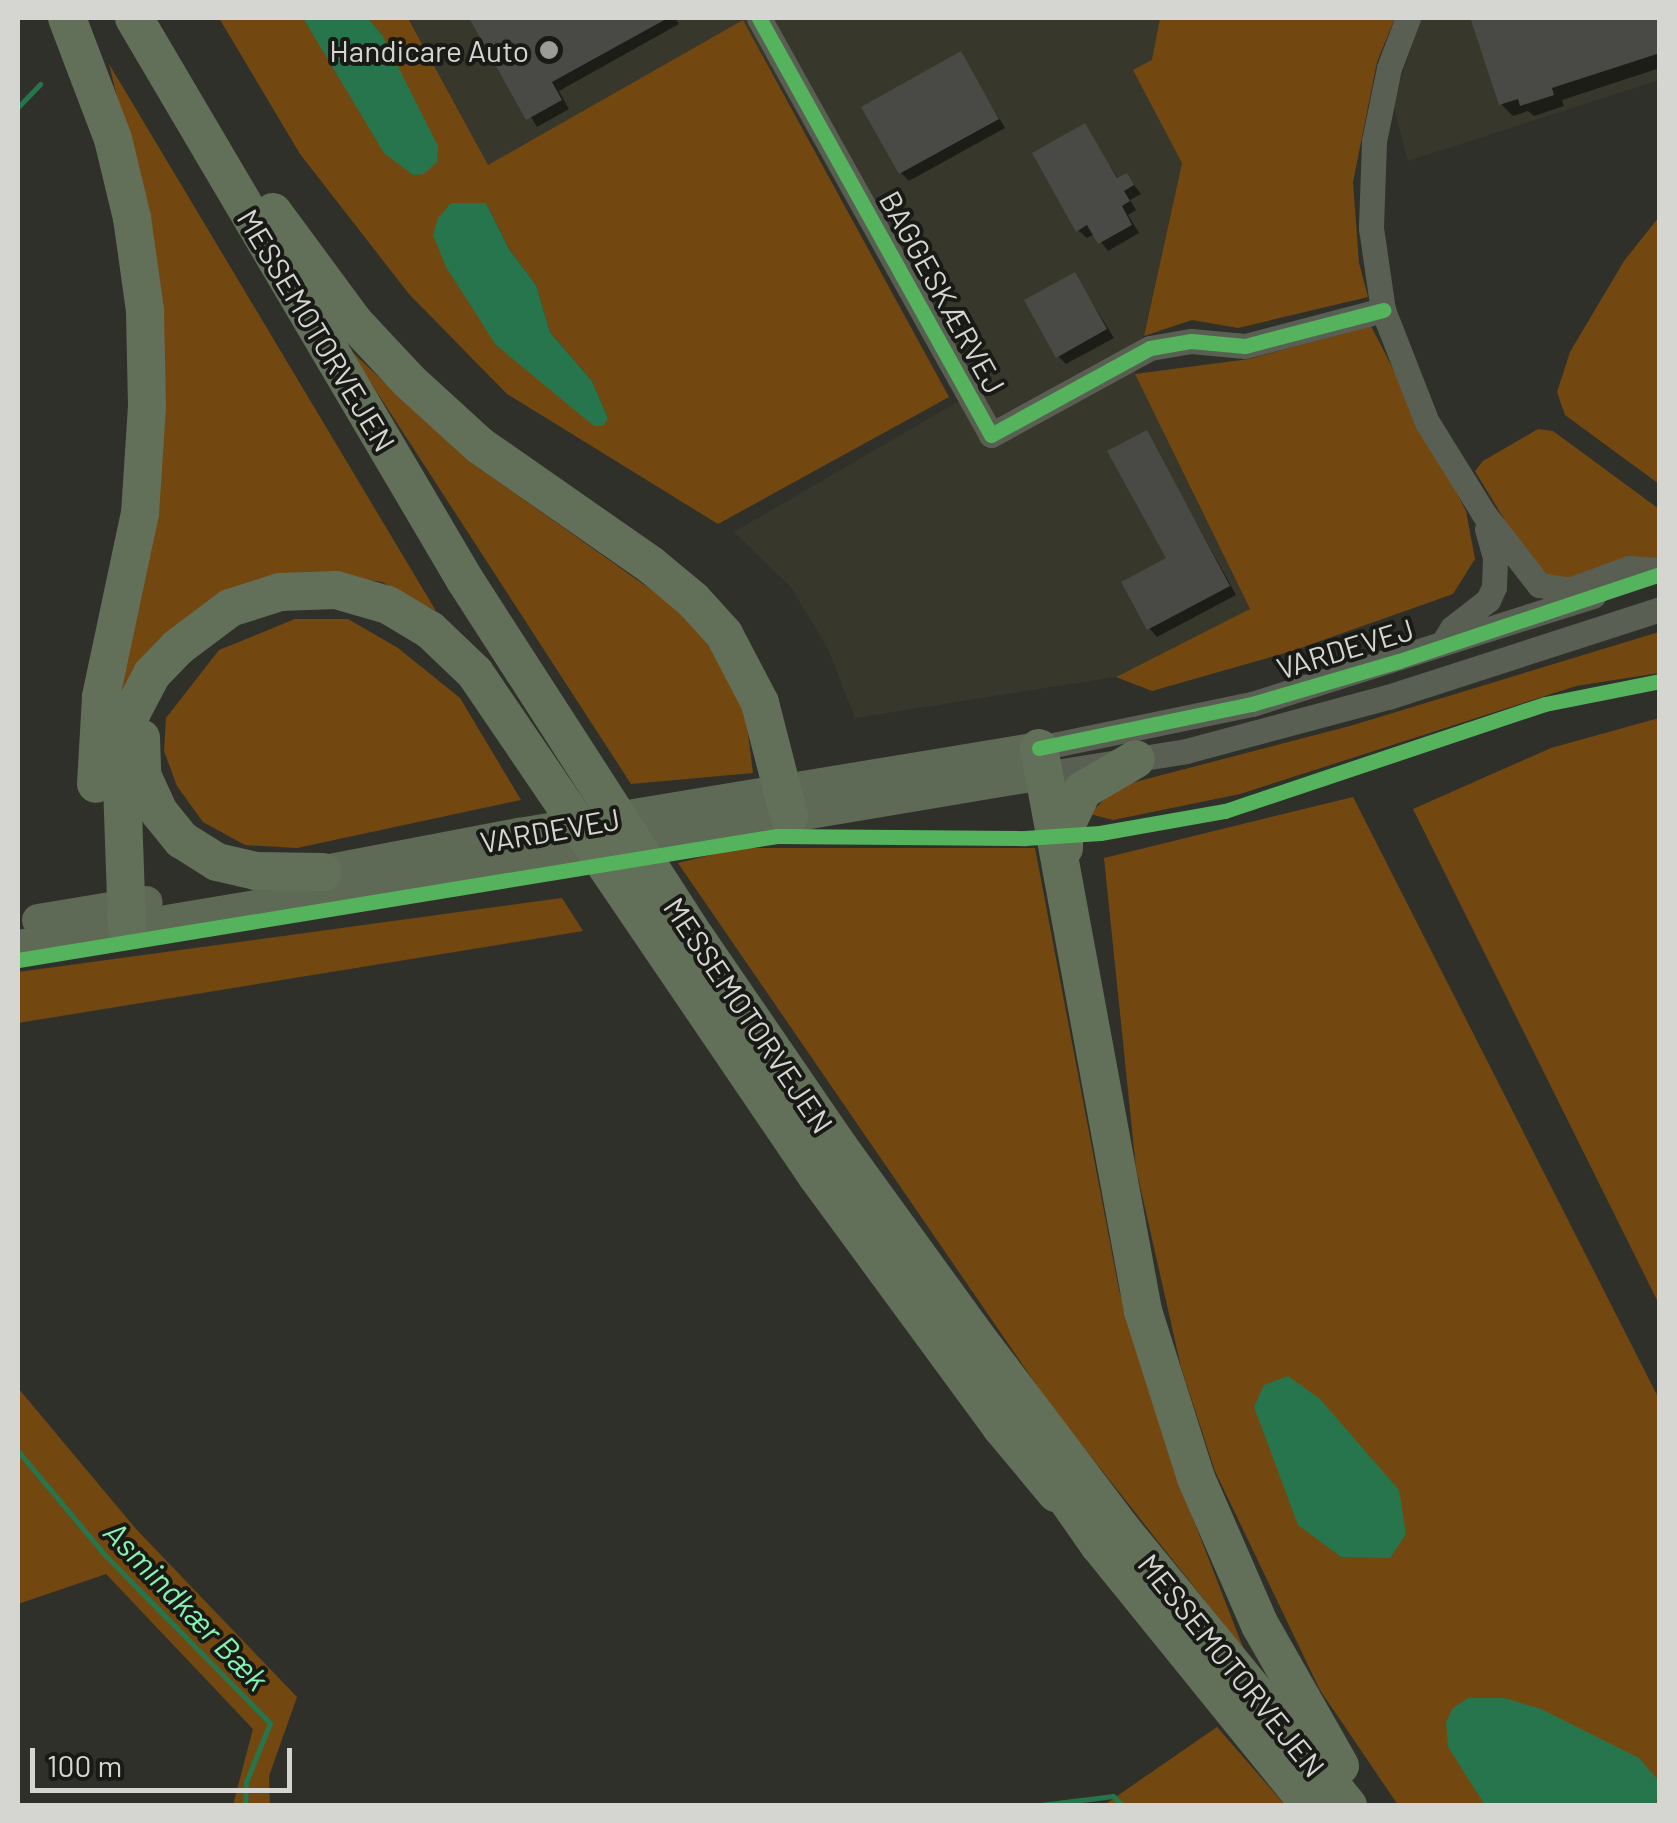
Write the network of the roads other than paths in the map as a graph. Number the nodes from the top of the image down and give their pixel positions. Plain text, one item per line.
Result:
1 (66, 18) edge
2 (109, 18) edge
3 (134, 18) edge
4 (158, 18) edge
5 (759, 18) edge
6 (1408, 18) edge
7 (1383, 310) junction
8 (1484, 514) junction
9 (1660, 572) edge
10 (453, 585) junction
11 (1660, 608) edge
12 (1660, 623) edge
13 (178, 647) junction
14 (1440, 648) junction
15 (1514, 656) junction
16 (1136, 759) junction
17 (1041, 761) junction
18 (786, 804) junction
19 (523, 847) junction
20 (323, 872) junction
21 (1066, 900) junction
22 (115, 918) junction
23 (18, 924) edge
24 (18, 946) edge
25 (1099, 1545) junction
26 (1310, 1806) edge
27 (1348, 1806) edge
28 (1366, 1806) edge

1 - 22 highway
2 - 10 highway, MESSEMOTORVEJEN
3 - 10 highway, MESSEMOTORVEJEN
4 - 18 highway
5 - 7 street, BAGGESKÆRVEJ
6 - 7 street
7 - 8 street
8 - 9 street
8 - 14 street
9 - 14 street, VARDEVEJ
10 - 25 highway, MESSEMOTORVEJEN
10 - 27 highway, MESSEMOTORVEJEN
11 - 15 street, VARDEVEJ
12 - 15 street
13 - 20 highway
13 - 22 highway
13 - 25 highway
14 - 17 street, VARDEVEJ
15 - 16 street, VARDEVEJ
16 - 17 street, VARDEVEJ
16 - 21 highway
17 - 18 main road, VARDEVEJ
17 - 21 highway
18 - 19 main road, VARDEVEJ
19 - 20 main road, VARDEVEJ
19 - 22 main road, VARDEVEJ
20 - 22 main road, VARDEVEJ
21 - 28 highway
22 - 23 main road, VARDEVEJ
22 - 24 main road, VARDEVEJ
25 - 26 highway, MESSEMOTORVEJEN

